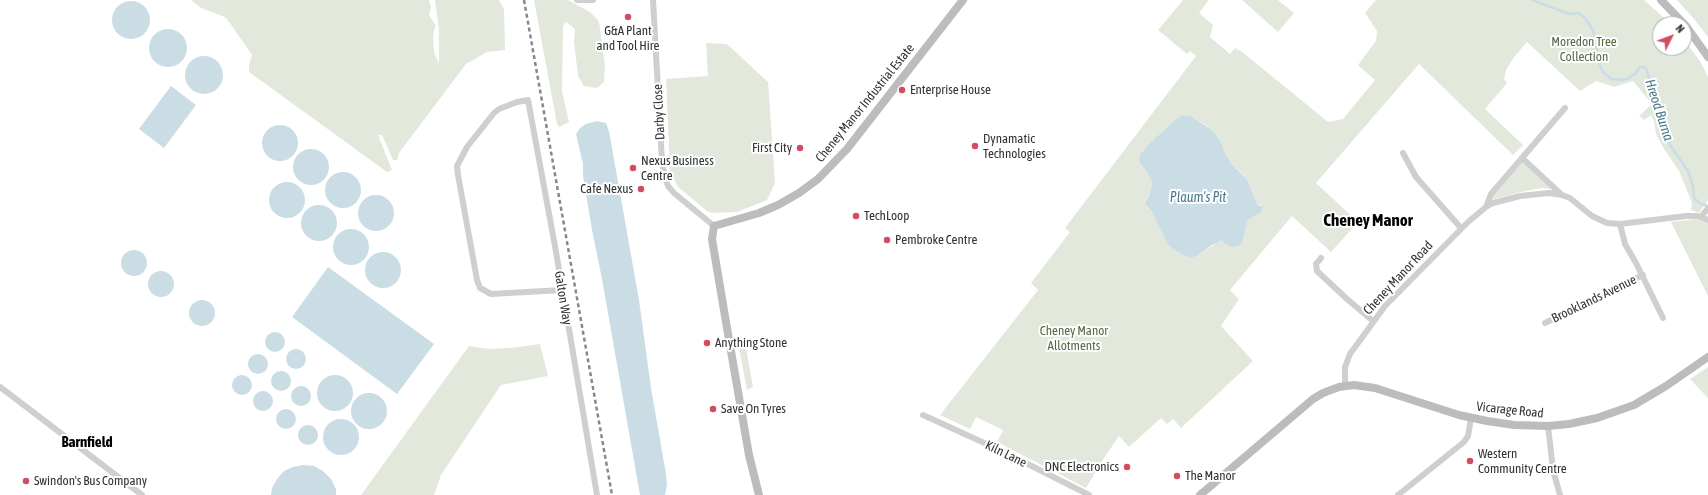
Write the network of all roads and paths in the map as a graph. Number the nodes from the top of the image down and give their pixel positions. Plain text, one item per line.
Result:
1 (577, 0) edge
2 (593, 0) edge
3 (653, 0) edge
4 (963, 0) edge
5 (1661, 0) edge
6 (1708, 57) edge
7 (1565, 108) dead end
8 (1403, 153) dead end
9 (1522, 158) junction
10 (1562, 195) junction
11 (1486, 207) junction
12 (1707, 209) edge
13 (1701, 217) junction
14 (1708, 220) edge
15 (1620, 224) junction
16 (714, 226) junction
17 (1461, 228) junction
18 (1321, 258) dead end
19 (1643, 275) junction
20 (562, 290) junction
21 (1663, 318) dead end
22 (1373, 321) junction
23 (1544, 323) dead end
24 (1708, 357) edge
25 (1345, 385) junction
26 (0, 387) edge
27 (923, 414) dead end
28 (1471, 418) junction
29 (1548, 426) junction
30 (142, 495) edge
31 (597, 495) edge
32 (759, 495) edge
33 (1088, 495) edge
34 (1200, 495) edge
35 (1398, 495) edge
36 (1560, 495) edge

1 - 2 street
3 - 16 street, Darby Close
4 - 16 main road, Cheney Manor Industrial Estate
5 - 6 main road
7 - 9 street
8 - 17 street
9 - 10 street, Cheney Manor Road
9 - 11 street, Cheney Manor Road
10 - 11 street, Cheney Manor Road
10 - 15 street, Cheney Manor Road
11 - 17 street, Cheney Manor Road
12 - 13 street
13 - 14 street, Cheney Manor Road
13 - 15 street, Cheney Manor Road
15 - 19 street
16 - 32 main road
17 - 22 street, Cheney Manor Road
18 - 22 street
19 - 21 street
19 - 23 street, Brooklands Avenue
20 - 20 street, Galton Way
20 - 31 street, Galton Way
22 - 25 street, Cheney Manor Road
24 - 29 main road, Vicarage Road
25 - 28 main road, Vicarage Road
25 - 34 main road
26 - 30 street
27 - 33 street, Kiln Lane
28 - 29 main road, Vicarage Road
28 - 35 street
29 - 36 street

